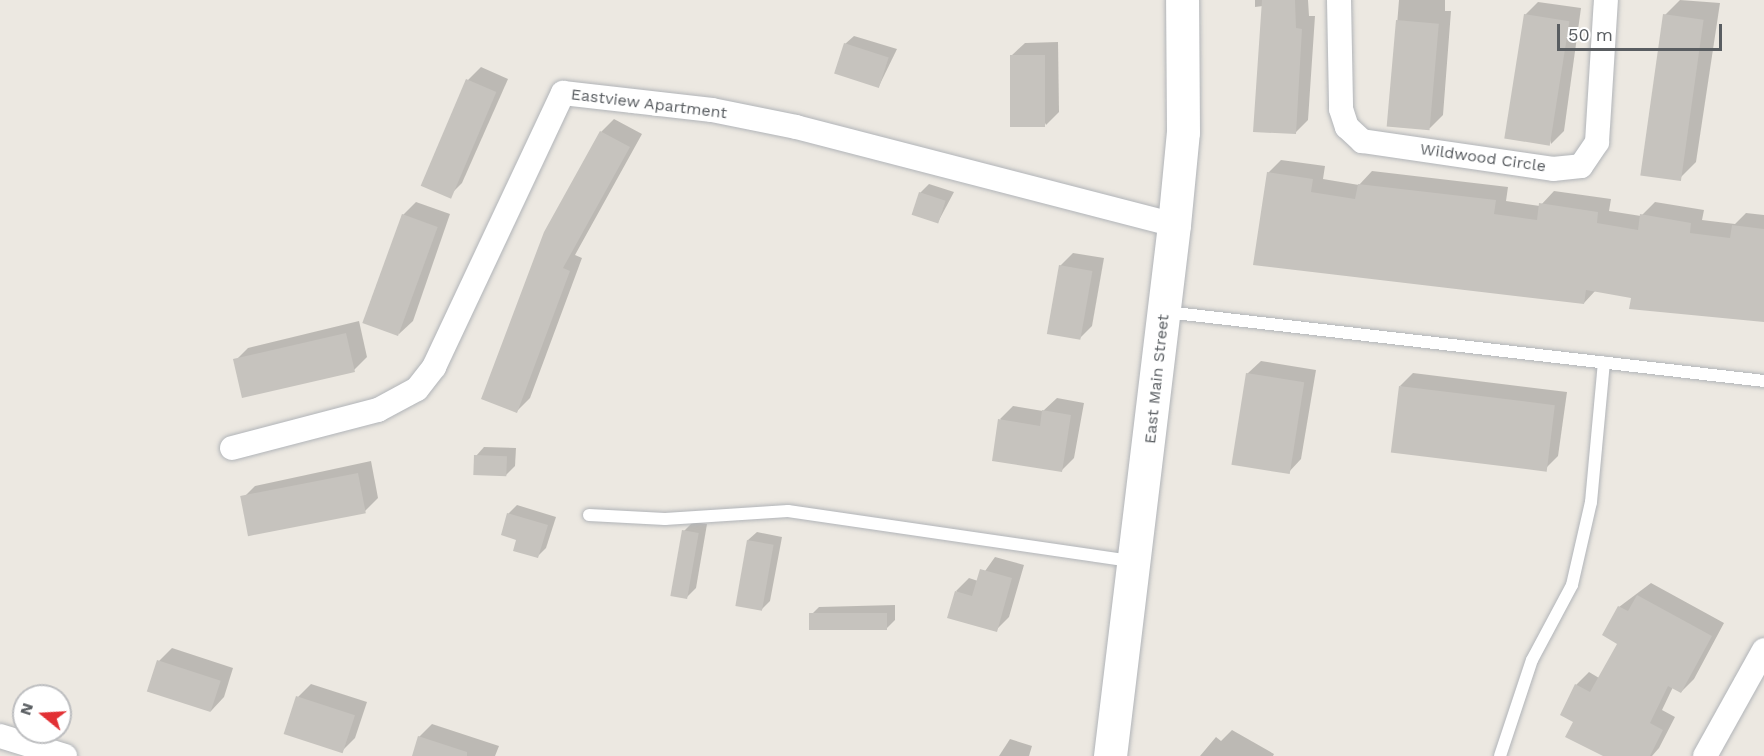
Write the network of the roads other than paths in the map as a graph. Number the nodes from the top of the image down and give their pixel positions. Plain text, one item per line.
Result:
1 (1182, 0) edge
2 (1339, 0) edge
3 (1606, 0) edge
4 (1174, 225) junction
5 (1165, 312) junction
6 (1604, 363) junction
7 (1764, 381) edge
8 (232, 448) dead end
9 (589, 516) dead end
10 (1136, 562) junction
11 (1764, 651) edge
12 (0, 736) edge
13 (65, 756) edge
14 (1110, 756) edge
15 (1500, 756) edge
16 (1705, 756) edge

1 - 4 main road, East Main Street
2 - 3 street, Wildwood Circle
4 - 5 main road, East Main Street
4 - 8 street, Eastview Apartment
5 - 6 lane
5 - 10 main road, East Main Street
6 - 7 lane
6 - 15 lane
9 - 10 lane
10 - 14 main road, East Main Street
11 - 16 street
12 - 13 street

